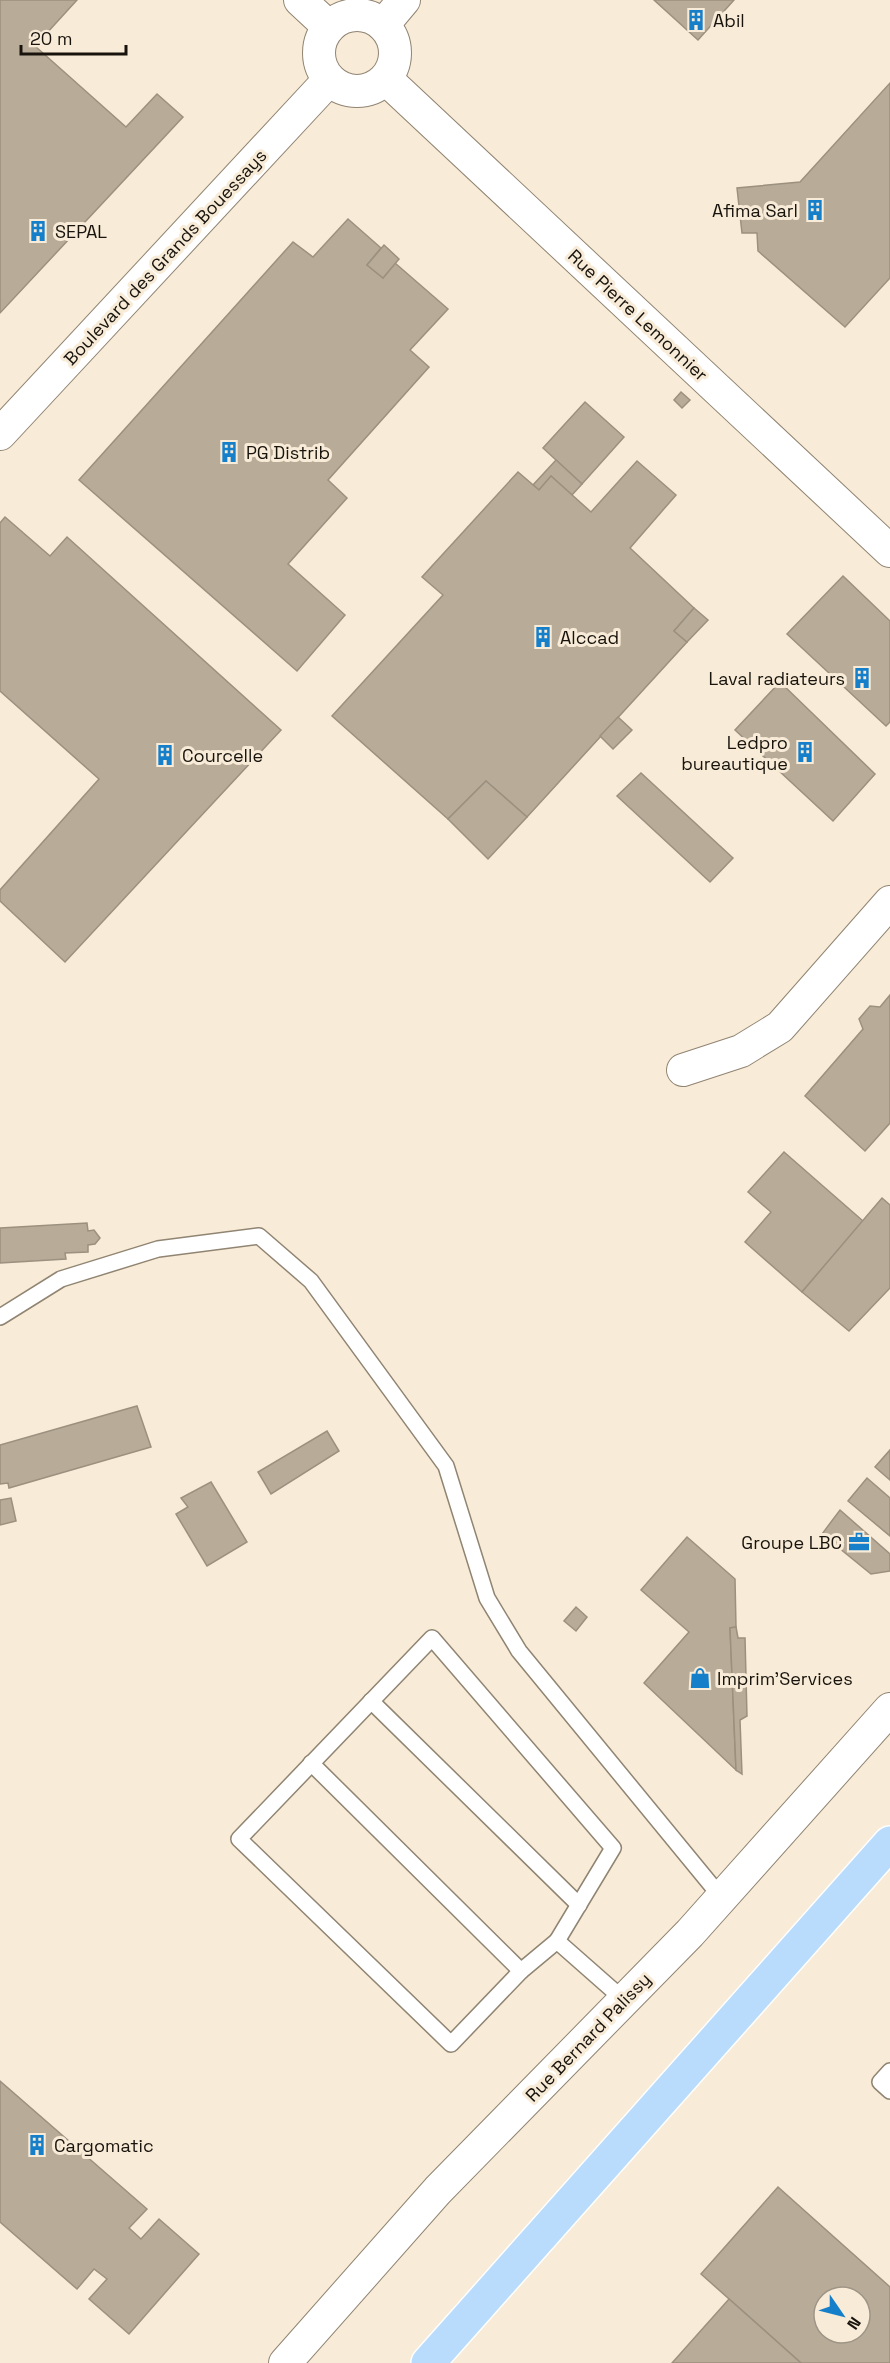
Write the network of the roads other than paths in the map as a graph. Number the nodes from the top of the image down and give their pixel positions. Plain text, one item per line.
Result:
1 (300, 0) edge
2 (404, 0) edge
3 (384, 25) junction
4 (329, 27) junction
5 (386, 79) junction
6 (329, 80) junction
7 (0, 434) edge
8 (890, 551) edge
9 (890, 902) edge
10 (683, 1070) dead end
11 (0, 1317) edge
12 (371, 1701) junction
13 (890, 1709) edge
14 (311, 1762) junction
15 (890, 1843) edge
16 (721, 1898) junction
17 (579, 1905) junction
18 (557, 1941) junction
19 (521, 1971) junction
20 (624, 2000) junction
21 (890, 2071) edge
22 (890, 2091) edge
23 (285, 2363) edge
24 (428, 2363) edge

1 - 4 street
2 - 3 street
3 - 4 street
3 - 5 street
4 - 6 street
5 - 6 street
5 - 8 street, Rue Pierre Lemonnier
6 - 7 street, Boulevard des Grands Bouessays
9 - 10 street
11 - 16 lane
12 - 14 lane
12 - 17 lane
12 - 17 lane
13 - 16 street, Rue Bernard Palissy
14 - 19 lane
14 - 19 lane
15 - 24 main road
16 - 20 street, Rue Bernard Palissy
17 - 18 lane
18 - 19 lane
18 - 20 lane
20 - 23 street, Rue Bernard Palissy
21 - 22 lane

